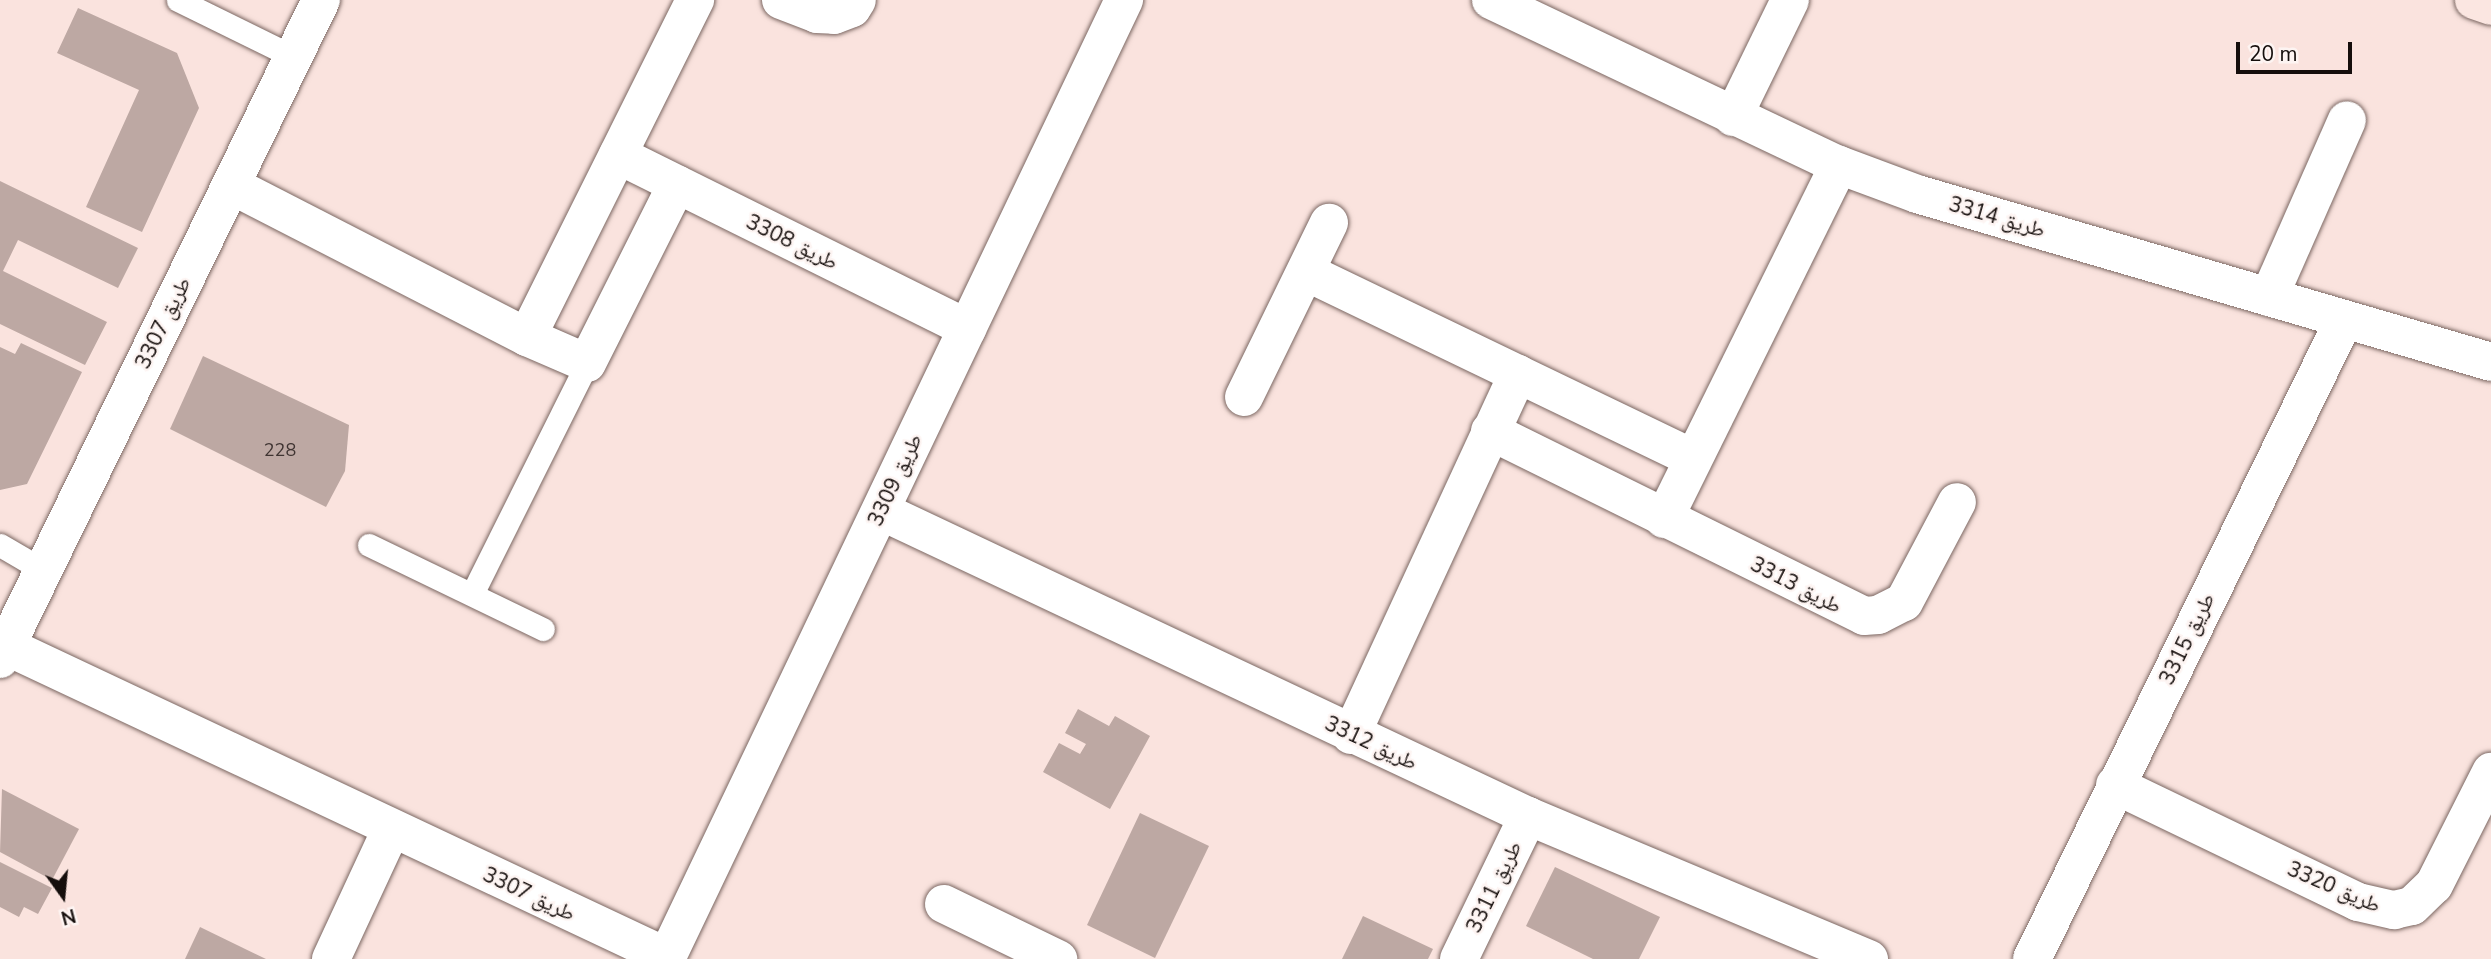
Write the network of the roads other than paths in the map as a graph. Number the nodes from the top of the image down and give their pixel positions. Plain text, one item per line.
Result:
1 (178, 0) edge
2 (321, 0) edge
3 (695, 0) edge
4 (781, 0) edge
5 (857, 0) edge
6 (1124, 0) edge
7 (1491, 0) edge
8 (1790, 0) edge
9 (2473, 0) edge
10 (2491, 6) edge
11 (294, 57) junction
12 (1733, 117) junction
13 (2347, 120) dead end
14 (618, 155) junction
15 (1839, 166) junction
16 (677, 184) junction
17 (231, 185) junction
18 (1329, 223) dead end
19 (1306, 272) junction
20 (2270, 297) junction
21 (2344, 320) junction
22 (967, 328) junction
23 (527, 337) junction
24 (2491, 362) edge
25 (587, 363) junction
26 (1518, 374) junction
27 (1244, 397) dead end
28 (1490, 431) junction
29 (1693, 458) junction
30 (1957, 502) dead end
31 (881, 511) junction
32 (1664, 519) junction
33 (0, 545) edge
34 (369, 545) dead end
35 (41, 569) junction
36 (473, 592) junction
37 (543, 629) dead end
38 (3, 652) edge
39 (1351, 734) junction
40 (2491, 772) edge
41 (2115, 785) junction
42 (1528, 816) junction
43 (391, 830) junction
44 (944, 904) dead end
45 (667, 958) edge
46 (331, 959) edge
47 (1058, 959) edge
48 (1459, 959) edge
49 (1869, 959) edge
50 (2032, 959) edge

1 - 11 lane
2 - 11 street, طريق 3307
3 - 14 street
4 - 5 street
6 - 22 street, طريق 3309
7 - 12 street, طريق 3314
8 - 12 street
9 - 10 main road
11 - 17 street, طريق 3307
12 - 15 street, طريق 3314
13 - 20 street
14 - 16 street, طريق 3308
14 - 23 street
15 - 20 street, طريق 3314
15 - 29 street
16 - 22 street, طريق 3308
16 - 25 street
17 - 23 street
17 - 35 street, طريق 3307
18 - 19 street
19 - 26 street
19 - 27 street
20 - 21 street, طريق 3314
21 - 24 street, طريق 3314
21 - 41 street, طريق 3315
22 - 31 street, طريق 3309
23 - 25 street
25 - 36 lane
26 - 28 street
26 - 29 street
28 - 32 street, طريق 3313
28 - 39 street
29 - 32 street
30 - 32 street, طريق 3313
31 - 39 street, طريق 3312
31 - 45 street, طريق 3309
33 - 35 lane
34 - 36 lane
35 - 38 street, طريق 3307
36 - 37 lane
38 - 43 street, طريق 3307
39 - 42 street, طريق 3312
40 - 41 street, طريق 3320
41 - 50 street, طريق 3315
42 - 48 street, طريق 3311
42 - 49 street, طريق 3312
43 - 45 street, طريق 3307
43 - 46 street
44 - 47 street

